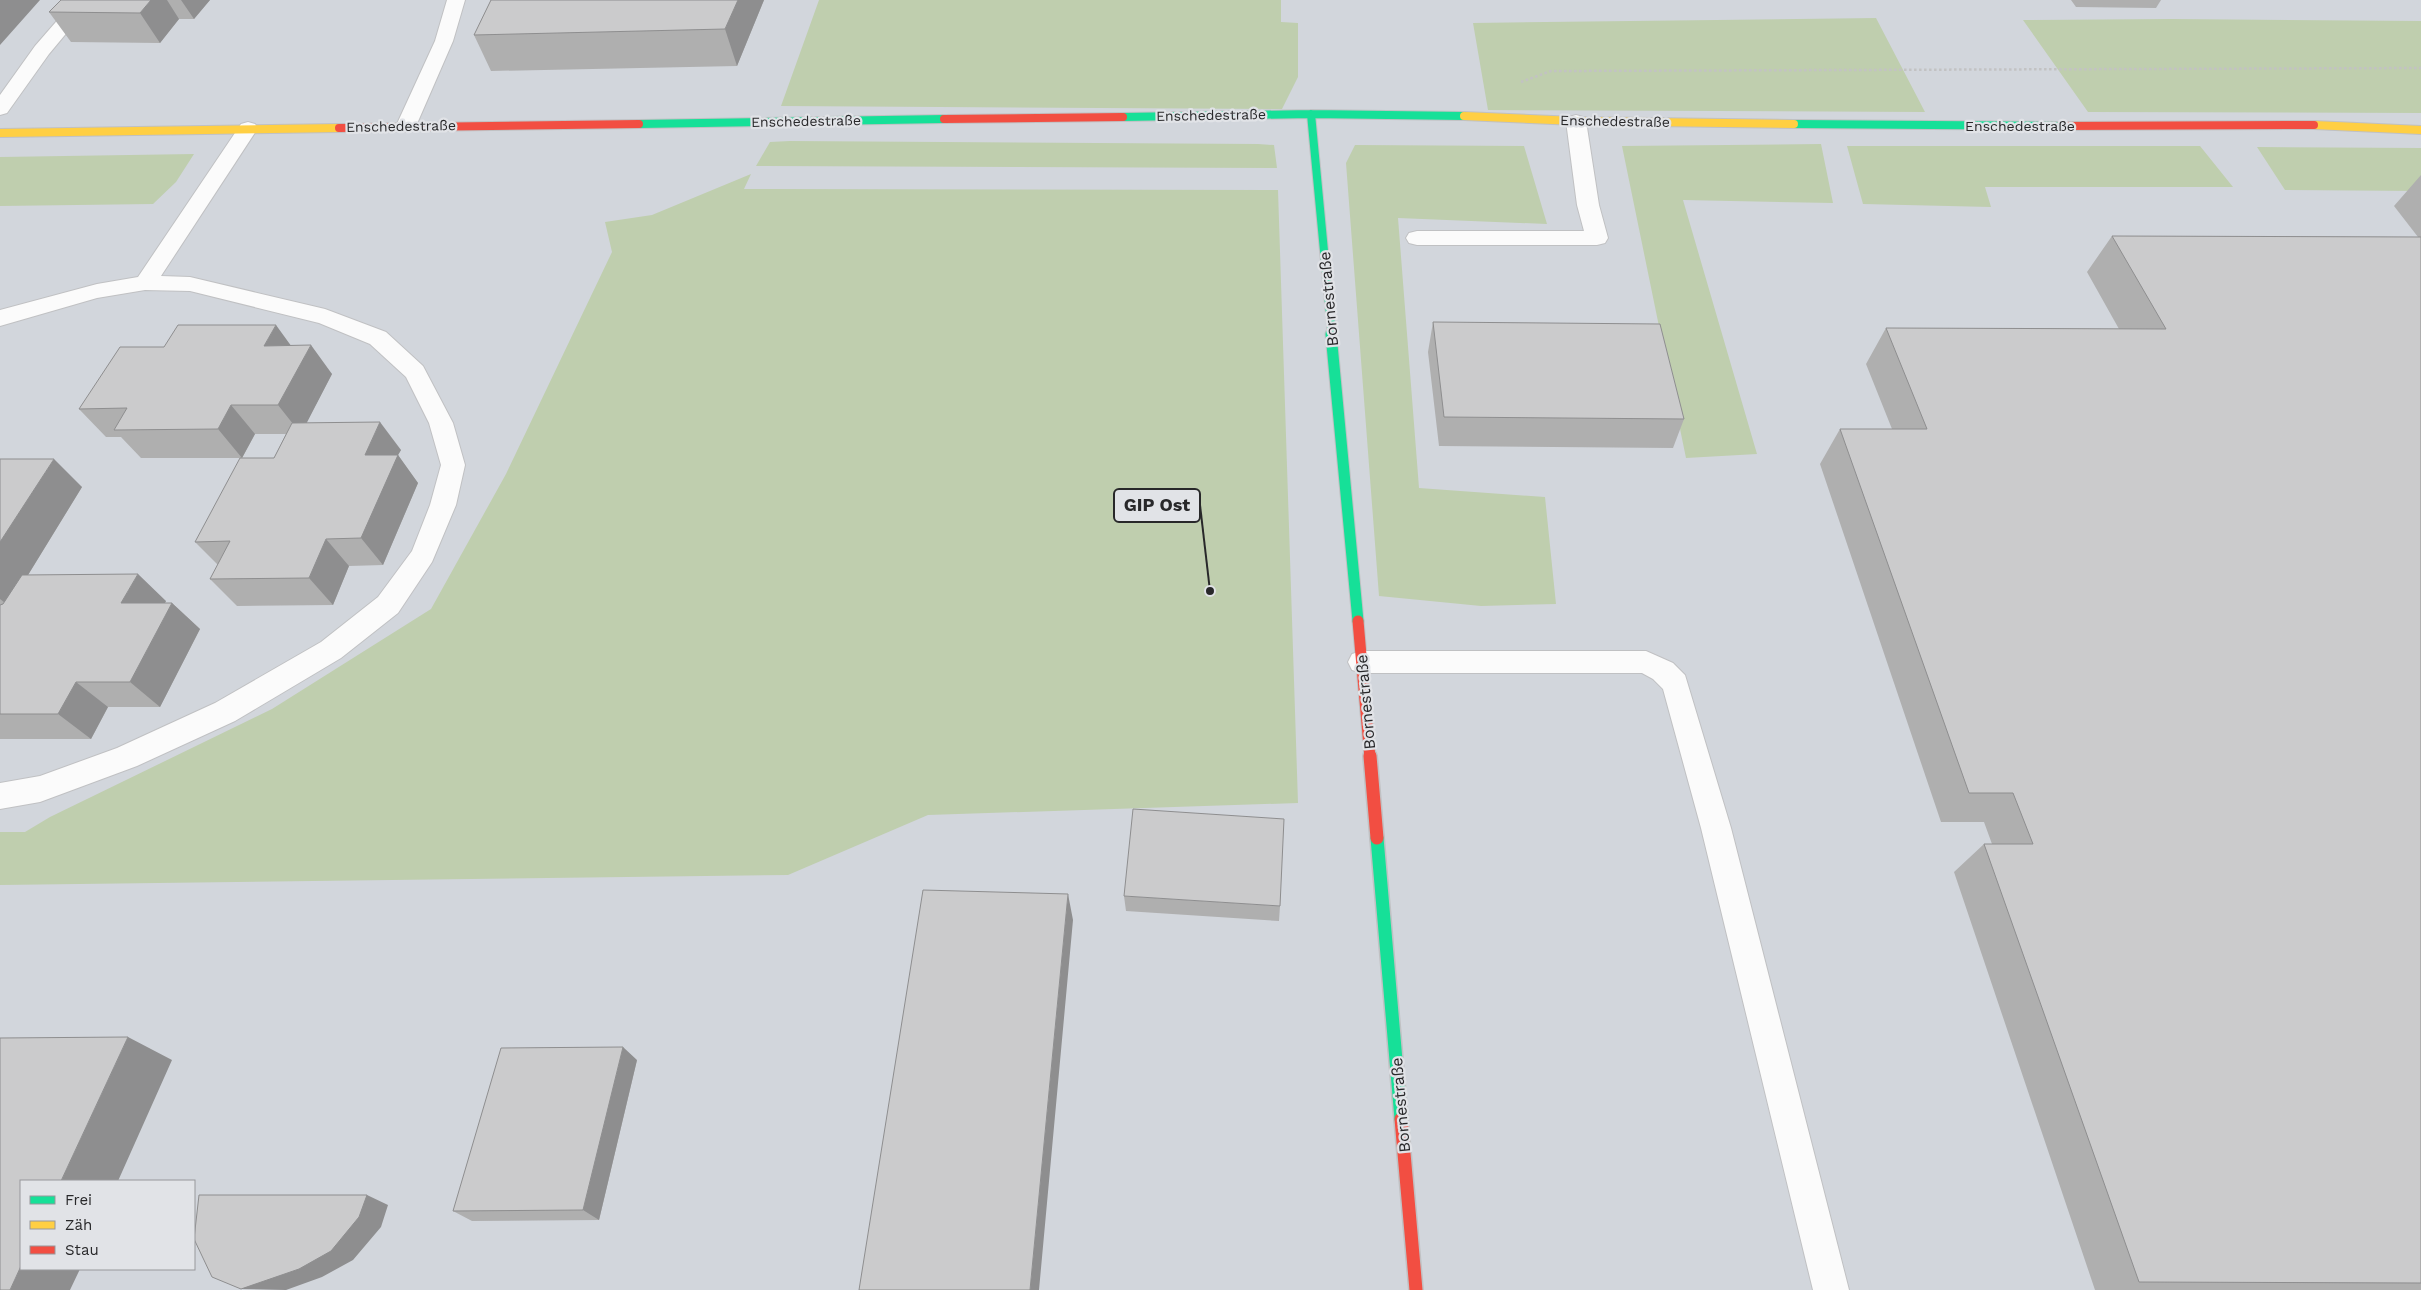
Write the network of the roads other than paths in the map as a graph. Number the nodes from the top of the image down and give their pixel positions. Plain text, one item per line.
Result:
1 (85, 0) edge
2 (456, 0) edge
3 (0, 109) edge
4 (1311, 114) junction
5 (1576, 121) junction
6 (406, 126) junction
7 (248, 128) junction
8 (2421, 130) edge
9 (0, 133) edge
10 (1417, 238) dead end
11 (145, 283) junction
12 (0, 318) edge
13 (1362, 662) junction
14 (0, 796) edge
15 (1416, 1290) edge
16 (1831, 1290) edge

1 - 3 lane
2 - 6 lane
4 - 5 street, Enschedestraße
4 - 6 street, Enschedestraße
4 - 13 street, Bornestraße
5 - 8 street, Enschedestraße
5 - 10 lane
6 - 7 street, Enschedestraße
7 - 9 street, Enschedestraße
7 - 11 lane
11 - 12 lane
11 - 14 lane
13 - 15 street, Bornestraße
13 - 16 lane

